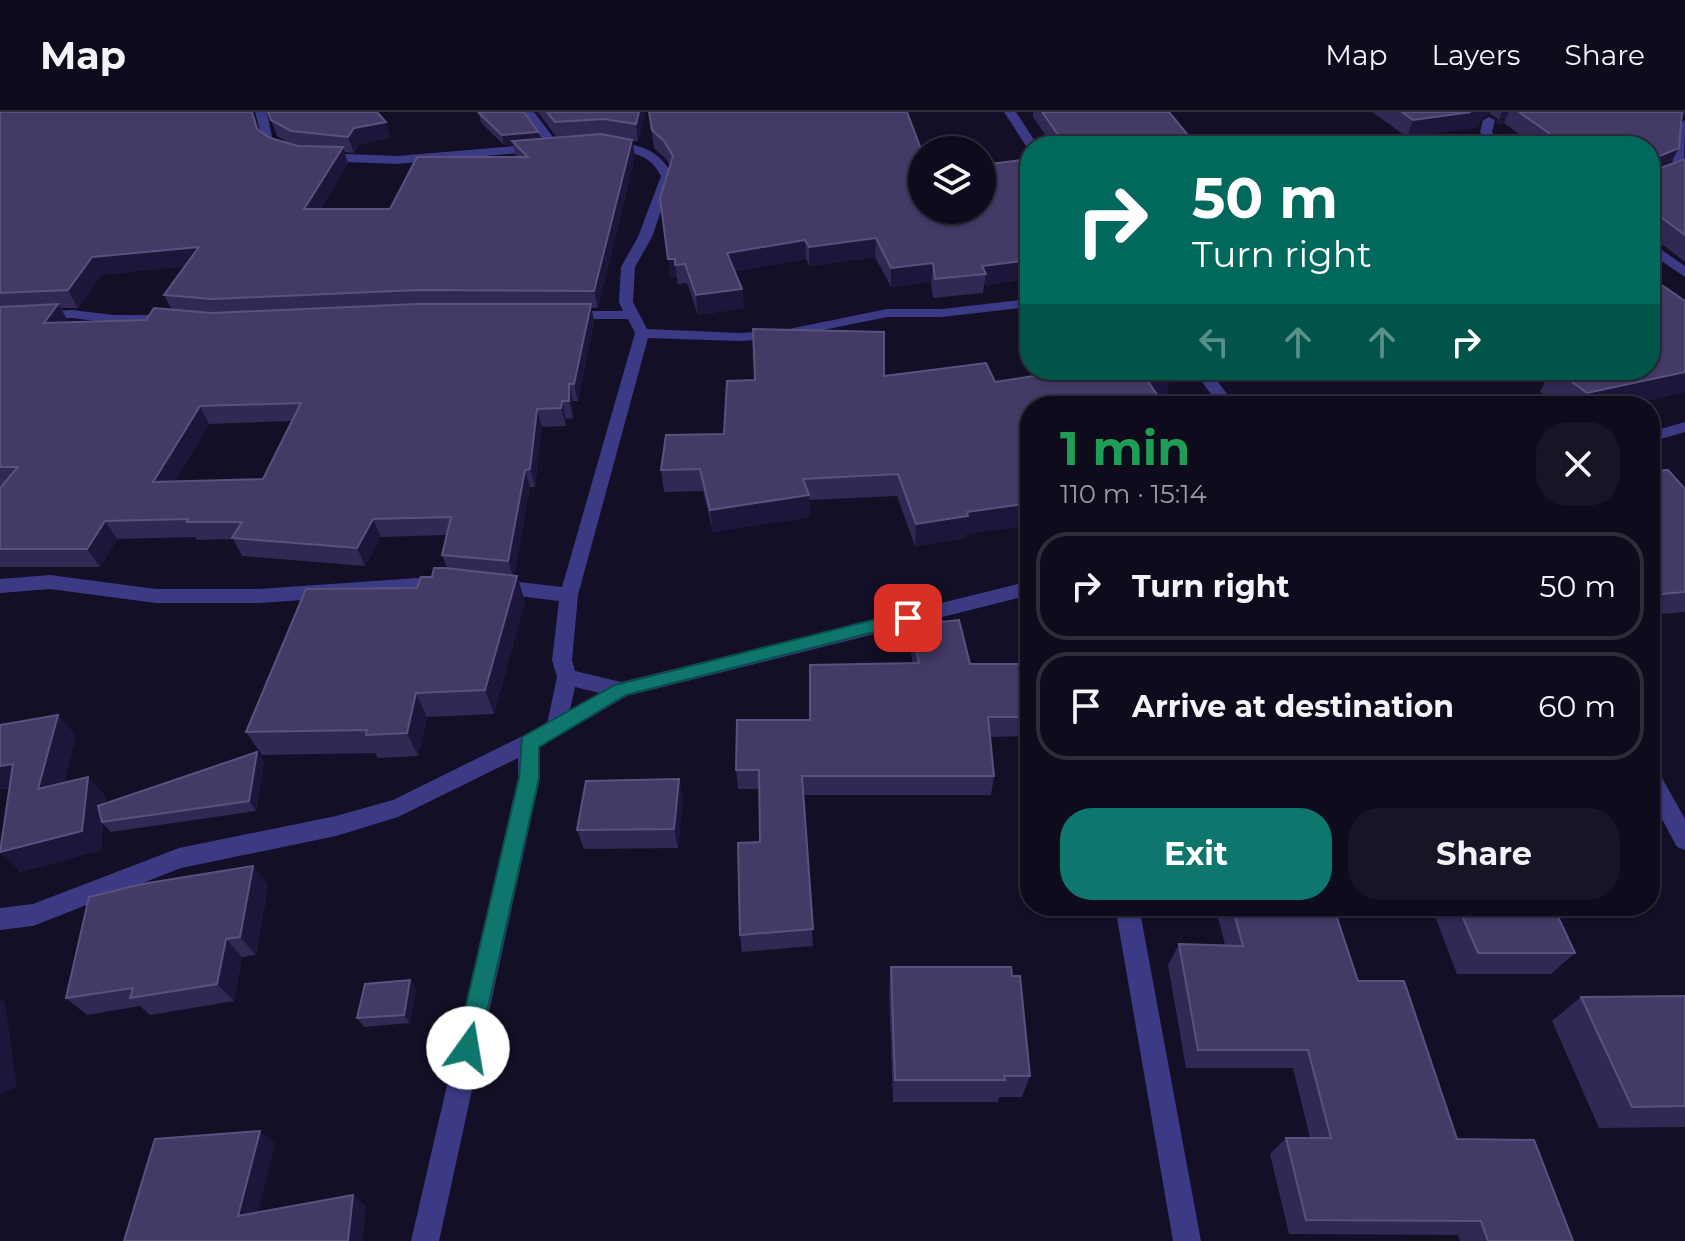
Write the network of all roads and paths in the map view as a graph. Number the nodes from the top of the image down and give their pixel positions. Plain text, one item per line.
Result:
1 (261, 112) edge
2 (528, 112) edge
3 (1010, 112) edge
4 (1489, 120) dead end
5 (1685, 123) edge
6 (1026, 136) edge
7 (1489, 136) edge
8 (594, 146) edge
9 (1660, 176) edge
10 (1660, 254) edge
11 (1685, 273) edge
12 (1020, 304) edge
13 (543, 314) edge
14 (633, 315) junction
15 (0, 318) edge
16 (194, 321) edge
17 (642, 333) junction
18 (1685, 427) edge
19 (1660, 434) edge
20 (0, 586) edge
21 (1020, 590) edge
22 (569, 595) junction
23 (567, 677) junction
24 (621, 690) junction
25 (556, 729) junction
26 (529, 743) junction
27 (1660, 795) edge
28 (1685, 840) edge
29 (1129, 916) edge
30 (0, 919) edge
31 (425, 1241) edge
32 (1187, 1241) edge

1 - 2 street
3 - 6 street
4 - 7 street
5 - 9 street
8 - 14 street
10 - 11 street
12 - 17 street
13 - 14 street
14 - 17 street
15 - 16 street
17 - 22 street
18 - 19 street
20 - 22 street
21 - 24 street
22 - 23 street
23 - 24 street
23 - 25 street
24 - 25 street
25 - 26 street
26 - 30 street
26 - 31 street
27 - 28 street
29 - 32 street

